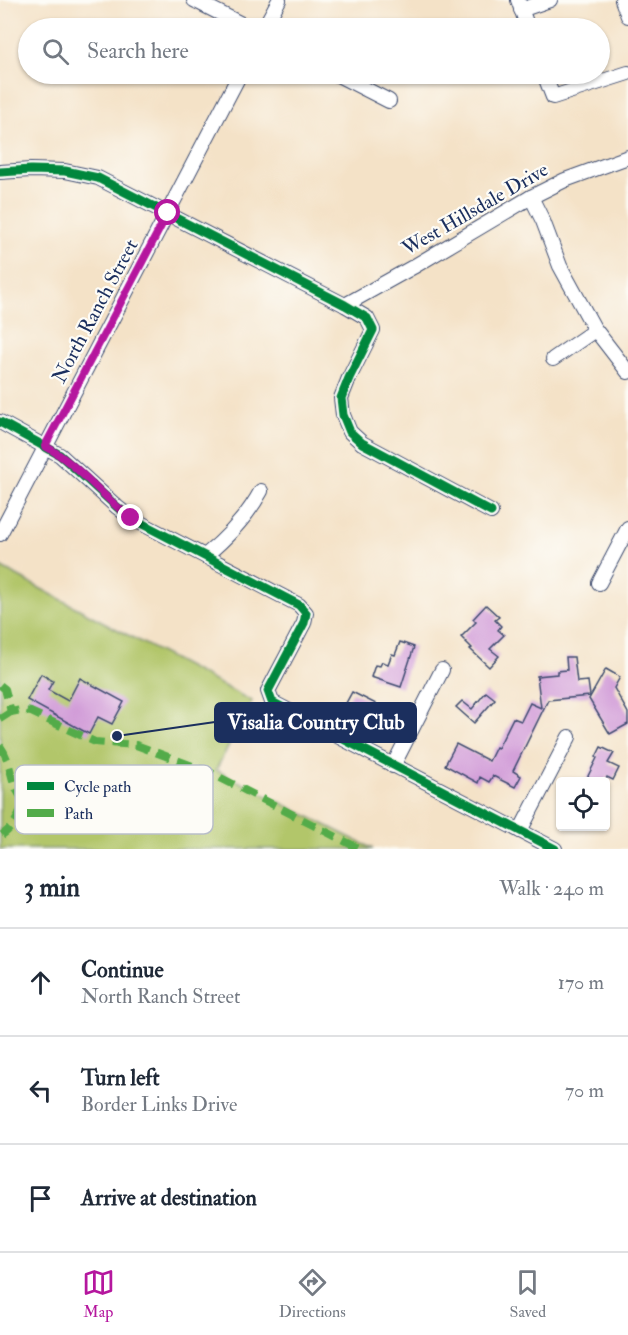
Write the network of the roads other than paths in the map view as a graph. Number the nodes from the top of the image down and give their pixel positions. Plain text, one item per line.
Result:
1 (194, 0) edge
2 (279, 0) edge
3 (550, 0) edge
4 (622, 0) edge
5 (519, 5) edge
6 (628, 16) edge
7 (229, 18) edge
8 (269, 18) edge
9 (628, 73) edge
10 (610, 79) edge
11 (235, 84) edge
12 (356, 84) edge
13 (548, 84) edge
14 (594, 84) edge
15 (389, 101) dead end
16 (628, 157) edge
17 (0, 172) edge
18 (531, 197) junction
19 (168, 213) junction
20 (345, 305) junction
21 (596, 330) junction
22 (554, 359) dead end
23 (628, 372) edge
24 (0, 423) edge
25 (45, 446) junction
26 (261, 491) dead end
27 (491, 512) dead end
28 (628, 528) edge
29 (0, 534) edge
30 (205, 556) junction
31 (599, 583) dead end
32 (442, 670) dead end
33 (569, 737) dead end
34 (393, 766) junction
35 (520, 831) junction
36 (555, 849) edge

1 - 7 street
2 - 8 street
3 - 5 street
4 - 6 street
9 - 10 street
11 - 19 street, North Ranch Street
12 - 15 street
13 - 14 street
16 - 18 street, West Hillsdale Drive
17 - 19 street
18 - 20 street, West Hillsdale Drive
18 - 21 street
19 - 20 street
19 - 25 street, North Ranch Street
20 - 27 street
21 - 22 street
21 - 23 street
24 - 25 street
25 - 29 street, North Ranch Street
25 - 30 street
26 - 30 street
28 - 31 street
30 - 34 street
32 - 34 street
33 - 35 street
34 - 35 street
35 - 36 street

